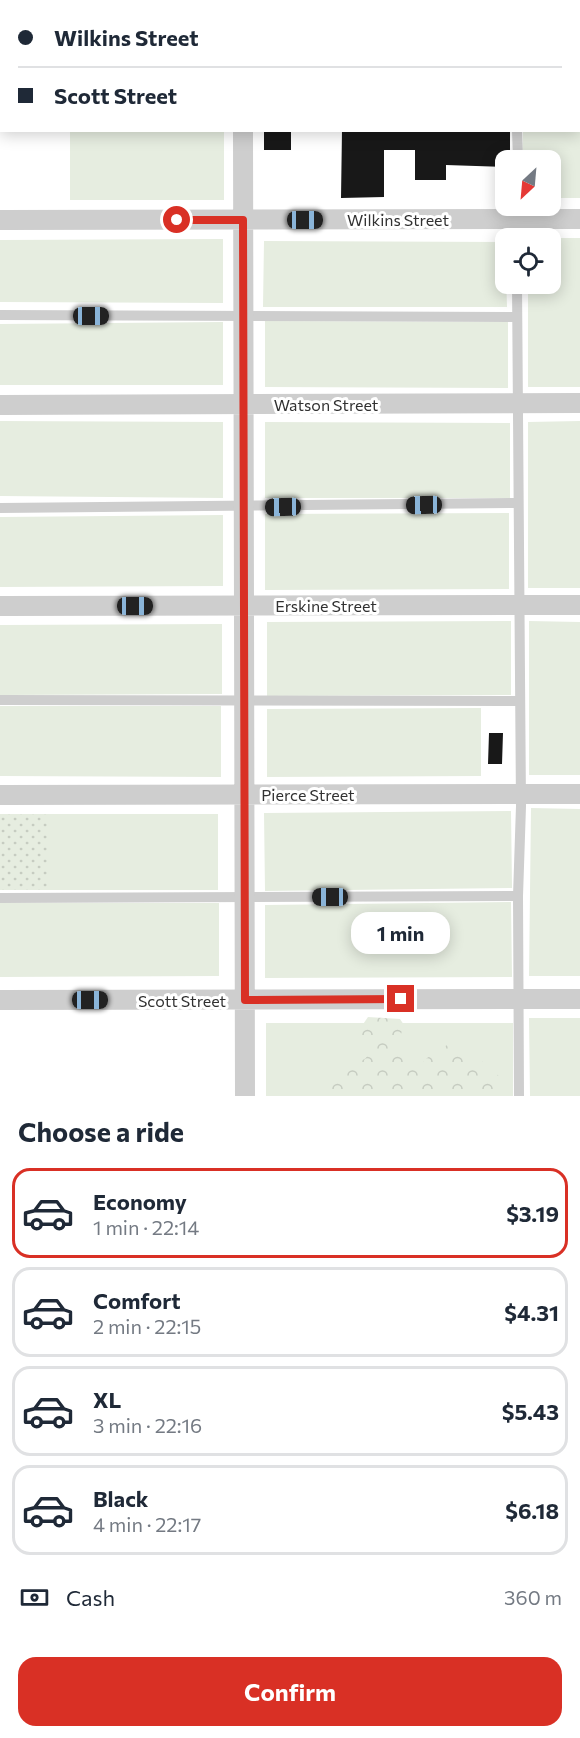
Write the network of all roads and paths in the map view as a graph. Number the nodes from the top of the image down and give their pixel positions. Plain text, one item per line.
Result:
1 (243, 132) edge
2 (517, 132) edge
3 (518, 150) edge
4 (580, 219) edge
5 (0, 220) edge
6 (243, 220) junction
7 (518, 221) edge
8 (517, 294) edge
9 (0, 315) edge
10 (243, 316) junction
11 (517, 317) junction
12 (517, 403) junction
13 (580, 403) edge
14 (244, 404) junction
15 (0, 405) edge
16 (518, 503) junction
17 (244, 507) junction
18 (0, 508) edge
19 (519, 605) junction
20 (580, 605) edge
21 (0, 606) edge
22 (243, 606) junction
23 (0, 700) edge
24 (518, 700) junction
25 (244, 702) junction
26 (244, 794) junction
27 (520, 794) junction
28 (580, 794) edge
29 (0, 795) edge
30 (518, 896) junction
31 (245, 897) junction
32 (0, 898) edge
33 (518, 999) junction
34 (580, 999) edge
35 (0, 1000) edge
36 (245, 1000) junction
37 (245, 1096) edge
38 (519, 1096) edge

1 - 6 street
2 - 3 lane
4 - 7 street, Wilkins Street
5 - 6 street, Wilkins Street
6 - 7 street, Wilkins Street
6 - 10 street
8 - 11 lane
9 - 10 lane
10 - 11 lane
10 - 14 street
11 - 12 lane
12 - 13 street, Watson Street
12 - 14 street, Watson Street
12 - 16 lane
14 - 15 street, Watson Street
14 - 17 street
16 - 17 lane
16 - 19 lane
17 - 18 lane
17 - 22 street
19 - 20 street, Erskine Street
19 - 22 street, Erskine Street
19 - 24 lane
21 - 22 street, Erskine Street
22 - 25 street
23 - 25 lane
24 - 25 lane
24 - 27 lane
25 - 26 street
26 - 27 street, Pierce Street
26 - 29 street, Pierce Street
26 - 31 street
27 - 28 street, Pierce Street
27 - 30 lane
30 - 31 lane
30 - 33 lane
31 - 32 lane
31 - 36 street
33 - 34 street, Scott Street
33 - 36 street, Scott Street
33 - 38 lane
35 - 36 street, Scott Street
36 - 37 street

